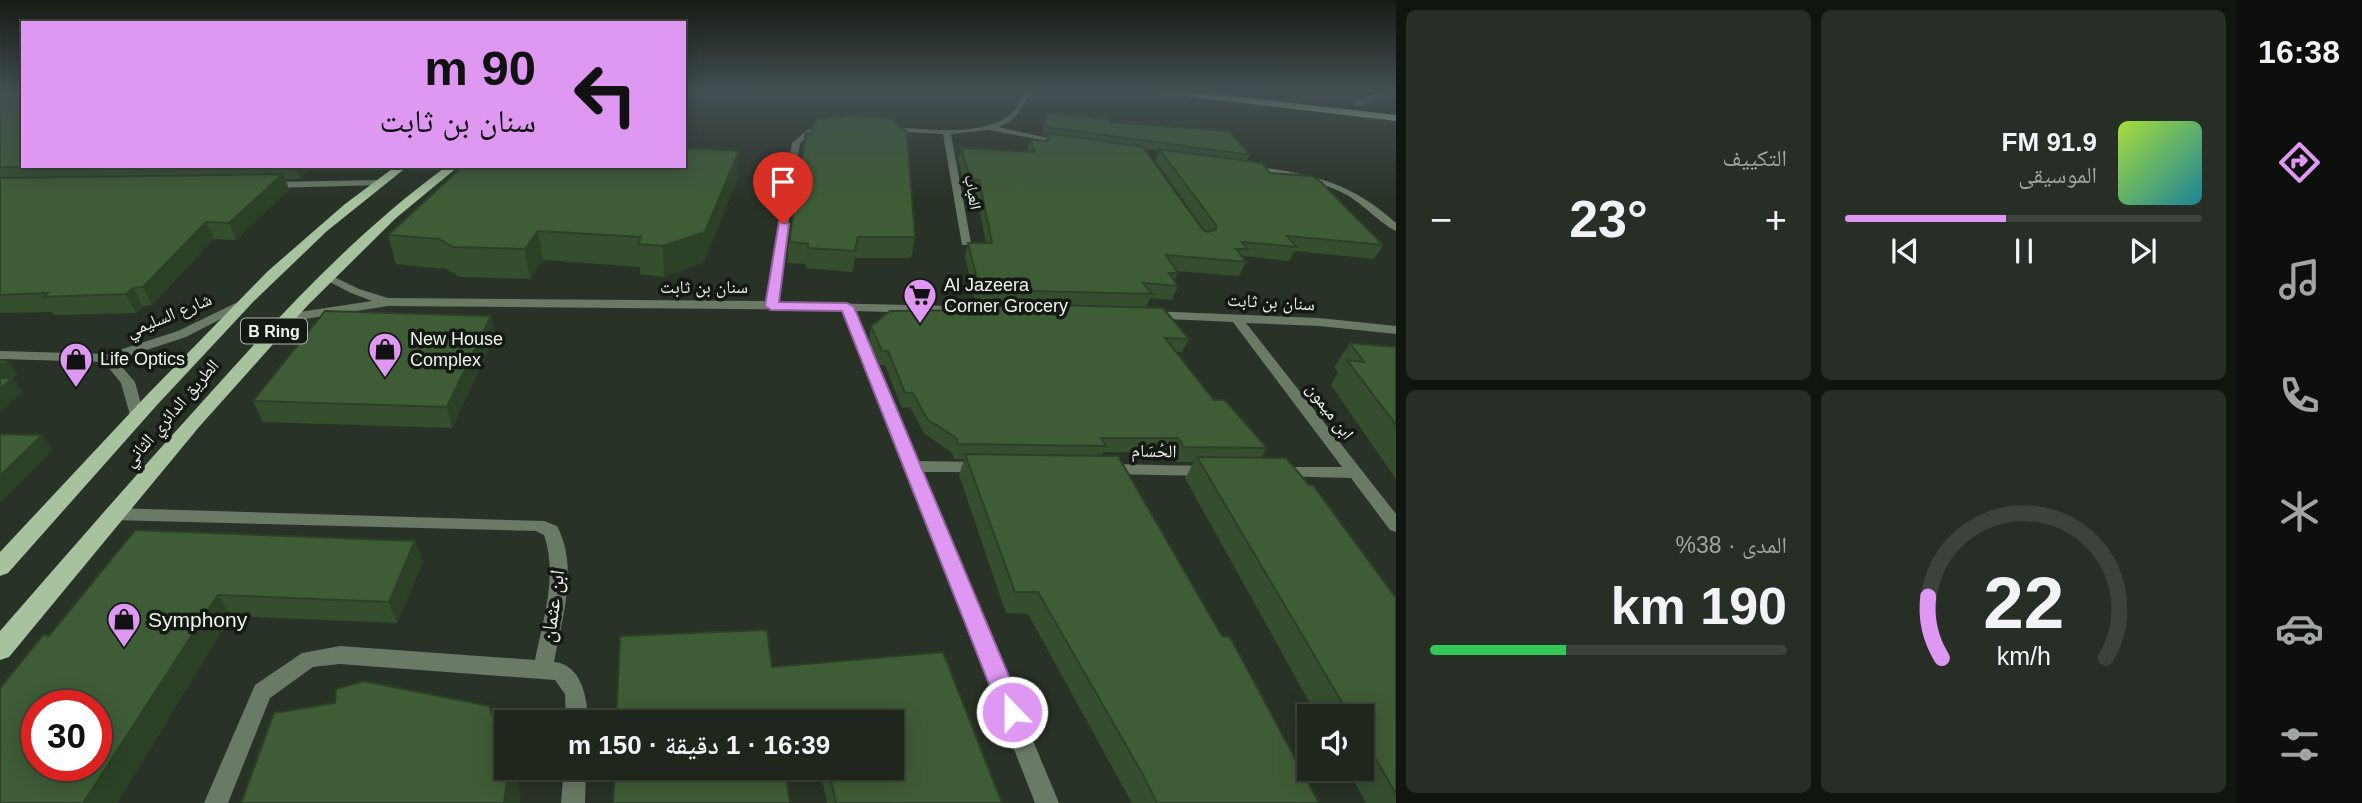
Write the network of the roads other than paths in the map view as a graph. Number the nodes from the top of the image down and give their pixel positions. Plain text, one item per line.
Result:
1 (839, 128) edge
2 (880, 128) edge
3 (988, 128) joint
4 (946, 131) junction
5 (1068, 142) edge
6 (400, 168) edge
7 (451, 168) edge
8 (1246, 168) edge
9 (378, 183) junction
10 (266, 185) edge
11 (1396, 228) edge
12 (966, 243) edge
13 (328, 277) junction
14 (388, 302) junction
15 (244, 303) junction
16 (771, 306) junction
17 (847, 307) junction
18 (1013, 311) edge
19 (1138, 315) edge
20 (1235, 317) junction
21 (286, 318) junction
22 (1396, 330) edge
23 (0, 355) edge
24 (108, 358) junction
25 (137, 415) junction
26 (912, 466) junction
27 (995, 467) edge
28 (1091, 469) edge
29 (1230, 471) edge
30 (1271, 472) edge
31 (1354, 473) junction
32 (112, 514) junction
33 (1396, 526) edge
34 (0, 567) edge
35 (0, 649) edge
36 (543, 669) junction
37 (577, 710) edge
38 (574, 780) edge
39 (216, 803) edge
40 (573, 803) edge
41 (1047, 803) edge

1 - 16 street
2 - 4 street
3 - 4 street
3 - 5 street
4 - 12 street, العباب
6 - 9 main road, الطريق الدائري الثاني / B Ring
7 - 13 main road, الطريق الدائري الثاني / B Ring
8 - 11 street
9 - 10 street
9 - 15 main road, الطريق الدائري الثاني / B Ring
13 - 14 street, سنان بن ثابت
13 - 21 main road, الطريق الدائري الثاني / B Ring
14 - 16 street, سنان بن ثابت
14 - 21 street, سنان بن ثابت
15 - 24 street, شارع السليمي
15 - 25 main road, الطريق الدائري الثاني / B Ring
16 - 17 street, سنان بن ثابت
17 - 18 street, سنان بن ثابت
17 - 26 street
19 - 20 street, سنان بن ثابت
20 - 22 street, سنان بن ثابت
20 - 31 street, ابن ميمون
21 - 32 main road, الطريق الدائري الثاني / B Ring
23 - 24 street, شارع السليمي
24 - 25 street
25 - 34 main road, الطريق الدائري الثاني / B Ring
26 - 27 street
26 - 41 street
28 - 29 street, الحُسَام
30 - 31 street
31 - 33 street, ابن ميمون
32 - 35 main road, الطريق الدائري الثاني / B Ring
32 - 36 street, ابن عثمان
36 - 37 street
36 - 39 street
38 - 40 street

